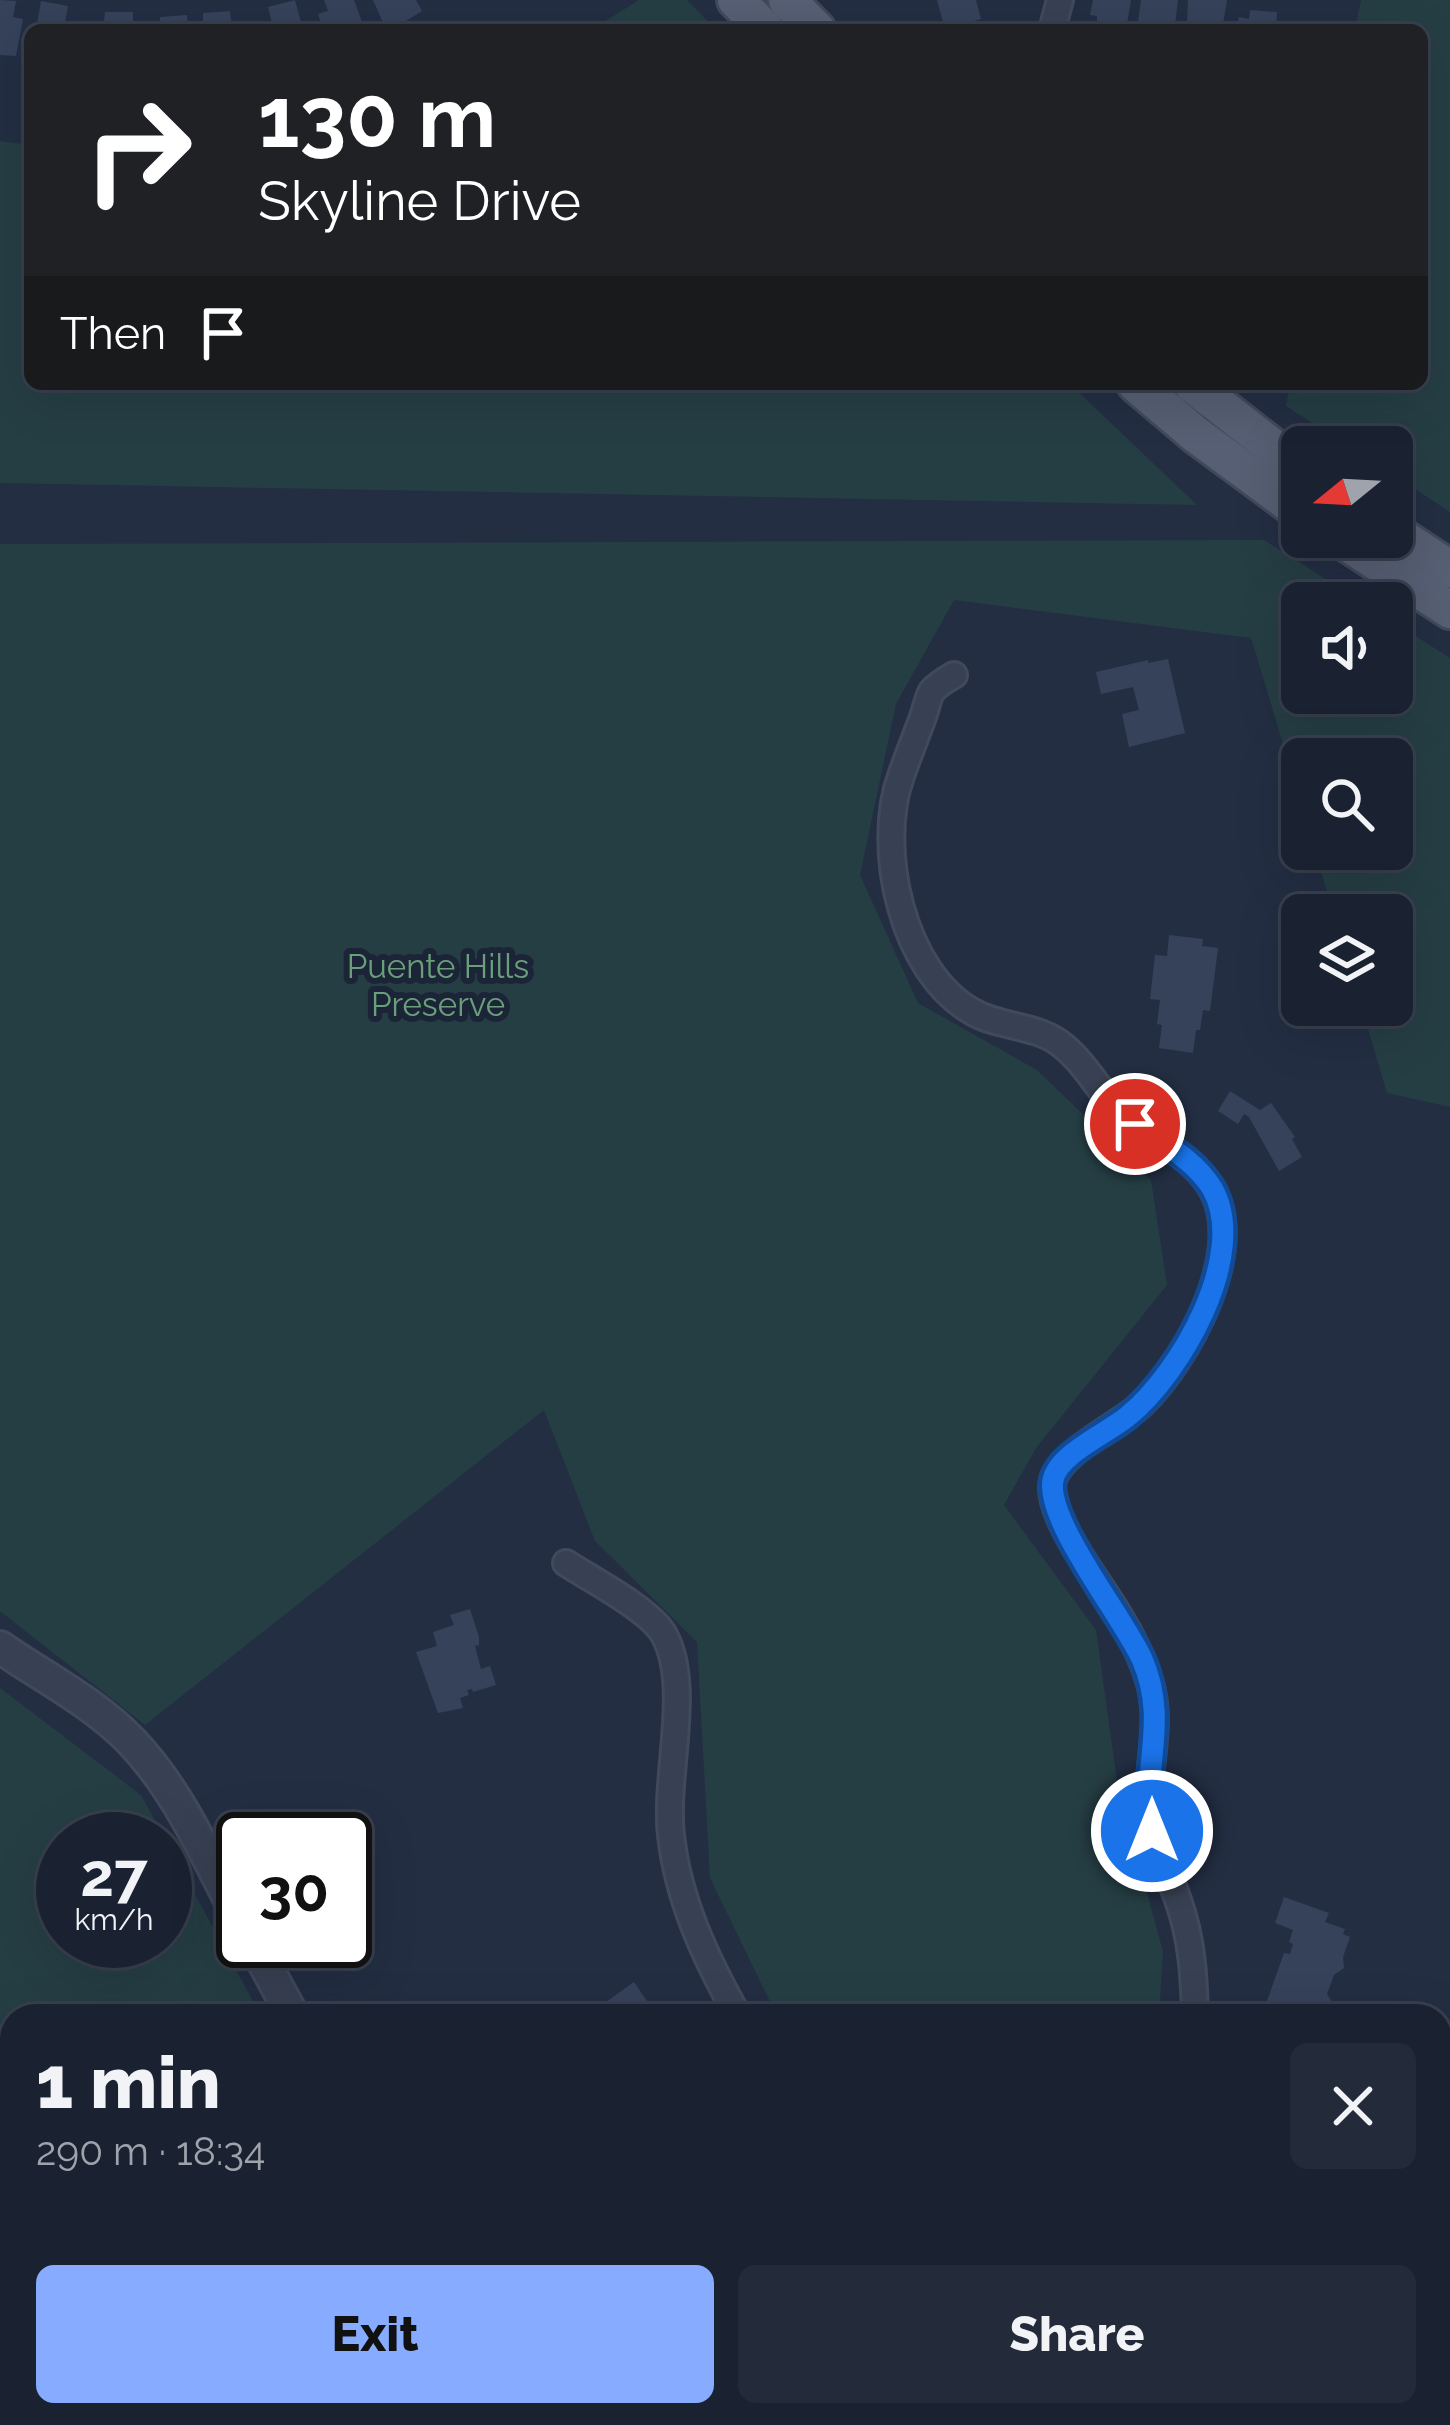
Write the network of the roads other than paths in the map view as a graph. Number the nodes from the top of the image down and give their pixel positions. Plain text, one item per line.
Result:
1 (736, 0) edge
2 (788, 0) edge
3 (760, 24) edge
4 (811, 24) edge
5 (1143, 390) edge
6 (1200, 390) edge
7 (1281, 454) edge
8 (1281, 497) edge
9 (1413, 544) edge
10 (1370, 558) edge
11 (1450, 568) edge
12 (1450, 610) edge
13 (954, 675) dead end
14 (566, 1563) dead end
15 (0, 1647) edge
16 (216, 1875) edge
17 (267, 1968) edge
18 (286, 2004) edge
19 (732, 2004) edge
20 (1195, 2004) edge

1 - 3 main road
2 - 4 main road
5 - 8 main road
6 - 7 main road
9 - 11 main road
10 - 12 main road
13 - 20 street
14 - 19 street
15 - 16 street
17 - 18 street

